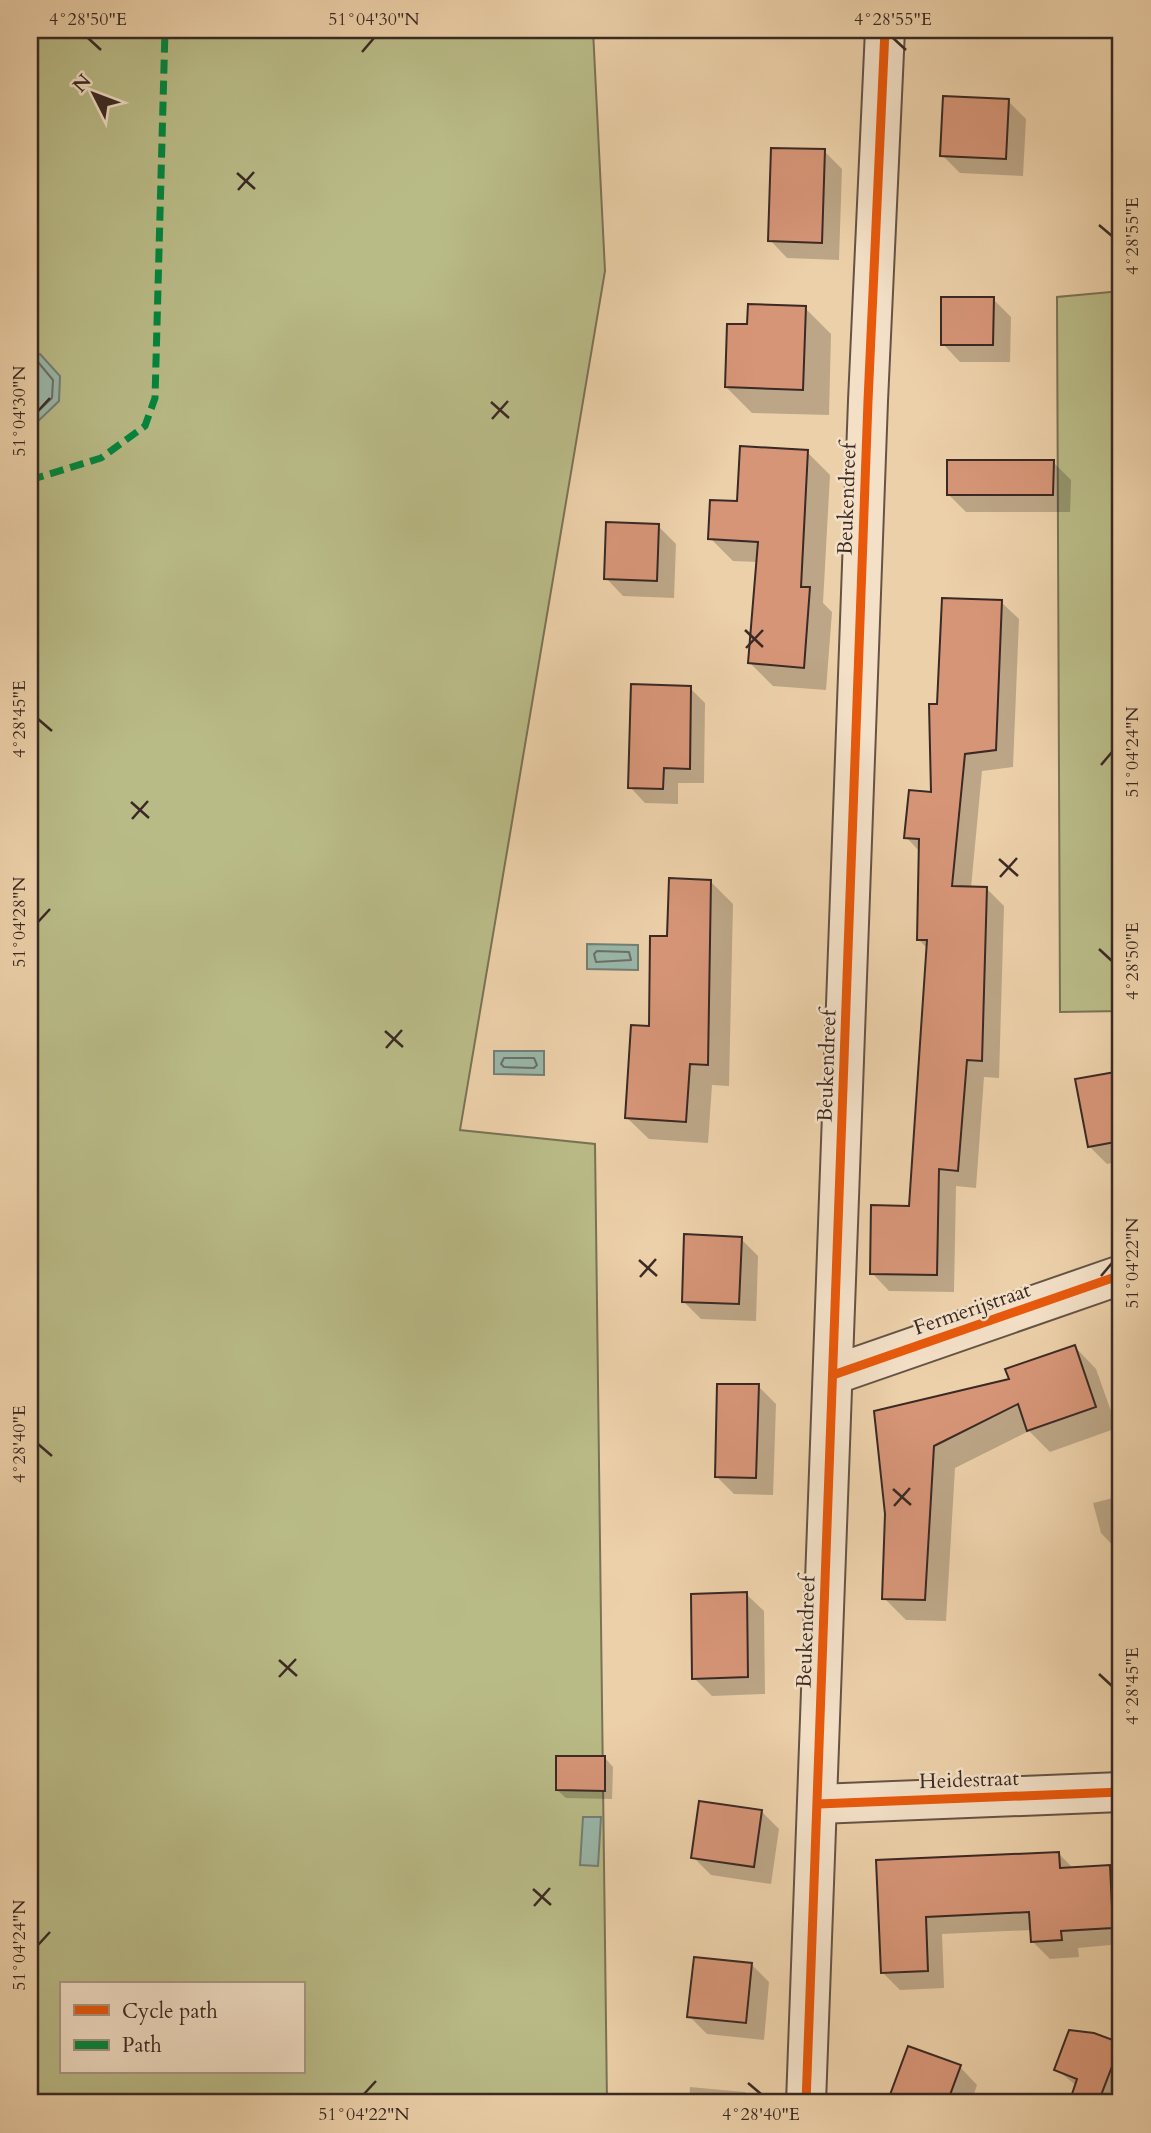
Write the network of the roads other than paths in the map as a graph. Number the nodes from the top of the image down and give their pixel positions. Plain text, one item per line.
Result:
1 (885, 30) edge
2 (1121, 1275) edge
3 (834, 1375) junction
4 (1121, 1792) edge
5 (818, 1804) junction
6 (806, 2103) edge

1 - 3 street, Beukendreef
2 - 3 street, Fermerijstraat
3 - 5 street, Beukendreef
4 - 5 street, Heidestraat
5 - 6 street, Beukendreef

